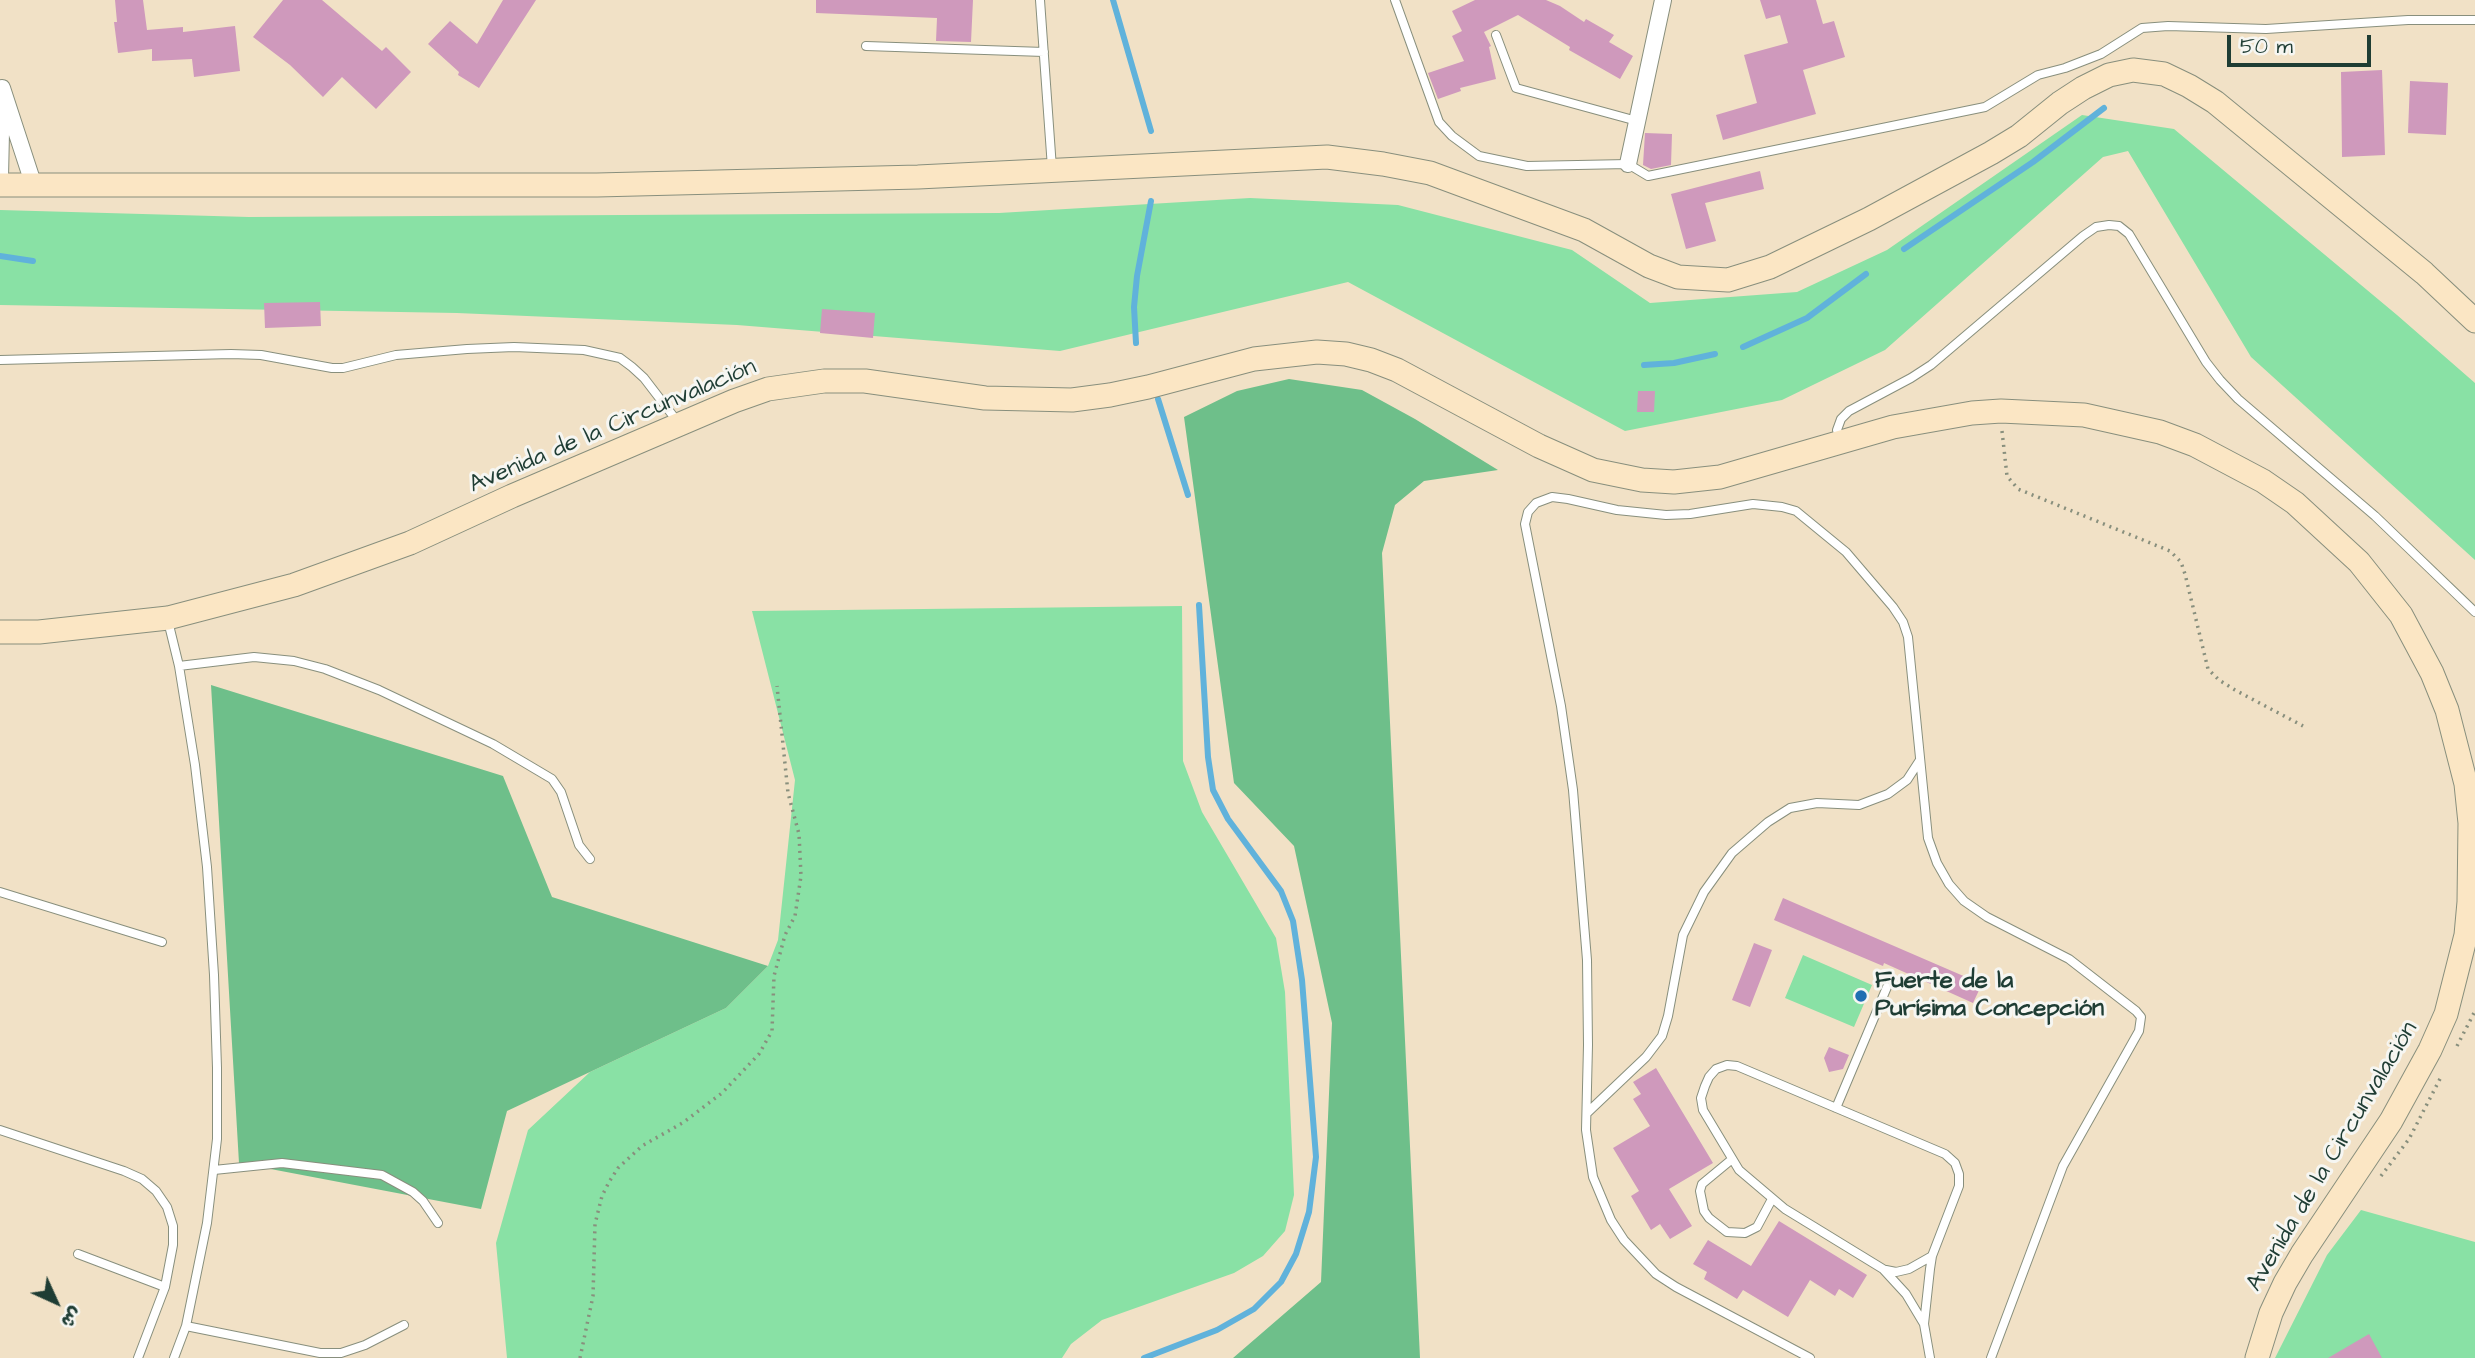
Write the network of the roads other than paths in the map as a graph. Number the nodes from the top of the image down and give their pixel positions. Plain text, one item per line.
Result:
1 (1040, 0) edge
2 (1395, 0) edge
3 (1662, 0) edge
4 (2475, 20) edge
5 (1496, 35) dead end
6 (866, 46) dead end
7 (1044, 52) junction
8 (1, 83) edge
9 (1637, 121) junction
10 (1628, 164) junction
11 (1052, 171) junction
12 (0, 177) edge
13 (0, 185) edge
14 (34, 186) junction
15 (2475, 321) edge
16 (0, 360) edge
17 (679, 423) junction
18 (1840, 441) junction
19 (2475, 612) edge
20 (168, 618) junction
21 (0, 632) edge
22 (179, 666) junction
23 (1920, 760) junction
24 (590, 859) dead end
25 (0, 892) edge
26 (162, 942) dead end
27 (1887, 987) dead end
28 (1836, 1108) junction
29 (1587, 1113) junction
30 (0, 1130) edge
31 (1731, 1160) junction
32 (214, 1170) junction
33 (1772, 1199) junction
34 (438, 1223) dead end
35 (78, 1254) dead end
36 (1932, 1256) junction
37 (1883, 1269) junction
38 (165, 1287) junction
39 (1924, 1324) junction
40 (404, 1325) dead end
41 (186, 1326) junction
42 (138, 1358) edge
43 (174, 1358) edge
44 (1810, 1358) edge
45 (1930, 1358) edge
46 (1991, 1358) edge
47 (2257, 1358) edge

1 - 7 lane
2 - 10 lane
3 - 9 street
4 - 10 lane
5 - 9 lane
6 - 7 lane
7 - 11 lane
8 - 12 street
8 - 14 street
9 - 10 street
11 - 14 main road
11 - 15 main road
13 - 14 main road
16 - 17 lane
17 - 18 main road, Avenida de la Circunvalación
17 - 20 main road, Avenida de la Circunvalación
18 - 19 lane
18 - 47 main road, Avenida de la Circunvalación
20 - 21 main road, Avenida de la Circunvalación
20 - 22 lane
22 - 24 lane
22 - 32 lane
23 - 29 lane
23 - 29 lane
23 - 46 lane
25 - 26 lane
27 - 28 lane
28 - 31 lane
28 - 36 lane
29 - 44 lane
30 - 38 lane
31 - 33 lane
31 - 33 lane
32 - 34 lane
32 - 41 lane
33 - 37 lane
35 - 38 lane
36 - 37 lane
36 - 39 lane
37 - 39 lane
38 - 42 lane
39 - 45 lane
40 - 41 lane
41 - 43 lane

